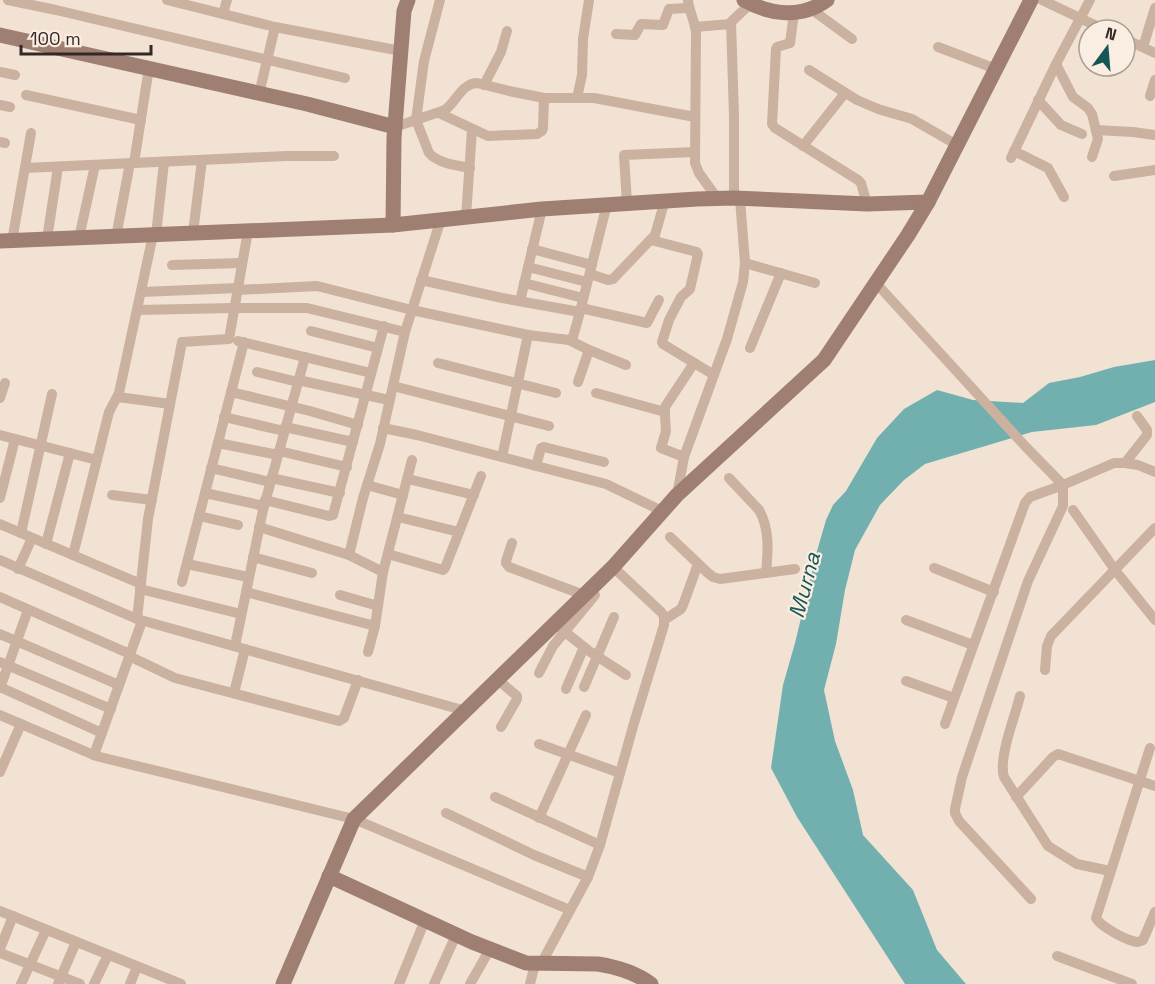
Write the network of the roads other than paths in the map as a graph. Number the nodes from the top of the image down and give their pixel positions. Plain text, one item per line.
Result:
1 (8, 0) edge
2 (167, 0) edge
3 (227, 0) edge
4 (408, 0) edge
5 (440, 0) edge
6 (589, 0) edge
7 (827, 0) edge
8 (1031, 0) edge
9 (1042, 0) edge
10 (1090, 0) edge
11 (748, 1) edge
12 (688, 4) edge
13 (1155, 8) edge
14 (811, 9) junction
15 (794, 13) junction
16 (223, 14) junction
17 (1078, 18) edge
18 (1081, 18) edge
19 (731, 24) junction
20 (1077, 25) edge
21 (275, 27) junction
22 (695, 27) junction
23 (507, 32) dead end
24 (616, 34) dead end
25 (0, 35) edge
26 (852, 39) dead end
27 (1137, 45) edge
28 (938, 47) dead end
29 (1143, 48) junction
30 (401, 51) junction
31 (1155, 53) edge
32 (267, 60) junction
33 (1056, 64) junction
34 (149, 68) junction
35 (996, 69) junction
36 (808, 70) dead end
37 (0, 72) edge
38 (15, 75) dead end
39 (345, 78) dead end
40 (1155, 80) edge
41 (484, 85) junction
42 (259, 93) junction
43 (845, 93) junction
44 (26, 95) dead end
45 (1150, 96) dead end
46 (544, 98) junction
47 (577, 98) junction
48 (1038, 100) junction
49 (439, 113) junction
50 (695, 117) junction
51 (141, 120) junction
52 (416, 120) junction
53 (395, 127) junction
54 (472, 130) junction
55 (1096, 130) junction
56 (31, 133) dead end
57 (1082, 134) dead end
58 (1155, 135) edge
59 (957, 145) junction
60 (804, 146) junction
61 (694, 152) junction
62 (334, 156) dead end
63 (1092, 157) dead end
64 (202, 160) junction
65 (164, 162) junction
66 (132, 163) junction
67 (95, 165) junction
68 (58, 167) junction
69 (25, 168) junction
70 (470, 168) junction
71 (1155, 170) edge
72 (1114, 176) dead end
73 (1064, 197) dead end
74 (717, 198) junction
75 (737, 198) junction
76 (665, 200) junction
77 (627, 202) junction
78 (928, 202) junction
79 (607, 204) junction
80 (867, 204) junction
81 (542, 209) junction
82 (466, 217) junction
83 (441, 219) junction
84 (393, 225) junction
85 (248, 231) junction
86 (193, 233) junction
87 (154, 235) junction
88 (116, 237) junction
89 (79, 238) junction
90 (47, 239) junction
91 (651, 240) junction
92 (6, 241) edge
93 (532, 249) junction
94 (242, 262) junction
95 (745, 263) junction
96 (172, 265) dead end
97 (528, 267) junction
98 (781, 273) junction
99 (590, 274) junction
100 (421, 280) junction
101 (875, 282) junction
102 (815, 283) dead end
103 (524, 284) junction
104 (238, 289) junction
105 (141, 292) junction
106 (659, 300) dead end
107 (520, 301) junction
108 (581, 306) junction
109 (234, 308) junction
110 (137, 310) junction
111 (412, 310) junction
112 (384, 326) junction
113 (311, 331) dead end
114 (405, 332) junction
115 (528, 335) junction
116 (229, 339) junction
117 (569, 340) junction
118 (244, 342) junction
119 (378, 348) junction
120 (750, 348) dead end
121 (589, 351) junction
122 (304, 357) junction
123 (438, 363) dead end
124 (694, 363) junction
125 (626, 365) dead end
126 (257, 372) dead end
127 (371, 373) junction
128 (714, 375) junction
129 (298, 381) junction
130 (518, 382) junction
131 (578, 382) dead end
132 (4, 383) dead end
133 (393, 386) junction
134 (231, 392) junction
135 (556, 393) dead end
136 (596, 393) dead end
137 (52, 394) dead end
138 (365, 396) junction
139 (118, 397) junction
140 (0, 399) edge
141 (389, 400) junction
142 (170, 404) junction
143 (291, 406) junction
144 (664, 411) junction
145 (510, 416) junction
146 (1137, 416) dead end
147 (224, 417) junction
148 (358, 425) junction
149 (549, 426) dead end
150 (383, 428) junction
151 (285, 429) junction
152 (0, 435) edge
153 (15, 439) junction
154 (353, 442) junction
155 (218, 443) junction
156 (40, 445) junction
157 (70, 453) junction
158 (278, 453) junction
159 (502, 457) junction
160 (684, 457) junction
161 (97, 460) junction
162 (412, 460) dead end
163 (604, 462) dead end
164 (1125, 463) junction
165 (536, 466) junction
166 (347, 467) junction
167 (211, 468) junction
168 (1155, 472) edge
169 (481, 477) dead end
170 (729, 478) dead end
171 (408, 479) junction
172 (271, 480) junction
173 (367, 485) junction
174 (1064, 485) junction
175 (205, 493) junction
176 (340, 493) junction
177 (112, 495) dead end
178 (403, 495) junction
179 (474, 495) junction
180 (677, 495) junction
181 (0, 498) edge
182 (152, 500) junction
183 (265, 503) junction
184 (1073, 510) dead end
185 (662, 511) junction
186 (199, 516) junction
187 (398, 517) junction
188 (0, 524) edge
189 (238, 525) dead end
190 (259, 527) junction
191 (1155, 528) edge
192 (459, 532) junction
193 (21, 533) junction
194 (670, 537) dead end
195 (32, 538) junction
196 (512, 543) dead end
197 (46, 544) junction
198 (388, 554) junction
199 (73, 555) junction
200 (349, 555) junction
201 (253, 557) junction
202 (0, 561) edge
203 (187, 564) junction
204 (698, 564) junction
205 (613, 567) junction
206 (934, 568) dead end
207 (18, 569) junction
208 (795, 569) dead end
209 (1115, 570) junction
210 (383, 572) junction
211 (312, 573) dead end
212 (766, 573) junction
213 (248, 578) junction
214 (182, 582) dead end
215 (141, 587) junction
216 (246, 592) junction
217 (994, 592) junction
218 (340, 595) dead end
219 (590, 595) junction
220 (0, 597) edge
221 (378, 606) junction
222 (28, 610) junction
223 (241, 614) junction
224 (614, 617) dead end
225 (140, 620) junction
226 (664, 620) junction
227 (906, 620) dead end
228 (1155, 620) edge
229 (375, 626) junction
230 (560, 627) junction
231 (0, 634) edge
232 (16, 640) junction
233 (973, 645) junction
234 (240, 647) junction
235 (584, 647) junction
236 (368, 652) dead end
237 (130, 655) junction
238 (597, 656) junction
239 (4, 663) edge
240 (1045, 670) dead end
241 (539, 673) dead end
242 (627, 675) dead end
243 (358, 680) junction
244 (498, 680) junction
245 (906, 681) dead end
246 (119, 685) junction
247 (0, 687) edge
248 (584, 687) dead end
249 (566, 689) dead end
250 (234, 693) junction
251 (1020, 696) dead end
252 (954, 698) junction
253 (111, 709) junction
254 (466, 711) junction
255 (0, 715) edge
256 (586, 715) dead end
257 (21, 724) junction
258 (945, 724) dead end
259 (501, 727) dead end
260 (102, 733) junction
261 (539, 744) dead end
262 (1150, 748) dead end
263 (568, 754) junction
264 (94, 755) junction
265 (0, 772) edge
266 (620, 773) junction
267 (1139, 781) junction
268 (1155, 786) edge
269 (495, 797) dead end
270 (1016, 797) junction
271 (446, 813) dead end
272 (539, 818) junction
273 (354, 819) junction
274 (600, 845) junction
275 (1110, 871) junction
276 (329, 876) junction
277 (588, 877) junction
278 (1031, 900) dead end
279 (570, 910) junction
280 (0, 911) edge
281 (1155, 912) edge
282 (13, 916) junction
283 (425, 920) junction
284 (46, 930) junction
285 (456, 934) junction
286 (76, 942) junction
287 (490, 949) junction
288 (0, 951) edge
289 (108, 955) junction
290 (1057, 956) dead end
291 (538, 964) junction
292 (30, 965) junction
293 (137, 966) junction
294 (59, 980) edge
295 (169, 982) edge
296 (21, 984) edge
297 (80, 984) edge
298 (94, 984) edge
299 (130, 984) edge
300 (181, 984) edge
301 (283, 984) edge
302 (399, 984) edge
303 (434, 984) edge
304 (470, 984) edge
305 (530, 984) edge
306 (651, 984) edge
307 (1132, 984) edge

1 - 32 street
2 - 16 street
3 - 16 street
4 - 30 main road
5 - 52 street
6 - 47 street
7 - 14 main road
8 - 35 main road
9 - 17 street
10 - 18 street
11 - 15 main road
11 - 19 street
12 - 22 street
12 - 24 street
13 - 29 street
14 - 15 main road
14 - 26 street
15 - 60 street
16 - 21 street
19 - 22 street
19 - 75 street
20 - 33 street
21 - 30 street
21 - 32 street
22 - 50 street
23 - 41 street
25 - 34 main road
27 - 29 street
28 - 35 street
29 - 31 street
30 - 53 main road
32 - 39 street
32 - 42 street
33 - 48 street
33 - 55 street
34 - 42 main road
34 - 51 street
35 - 59 main road
36 - 43 street
37 - 38 street
40 - 45 street
41 - 46 street
41 - 49 street
42 - 53 main road
43 - 59 street
43 - 60 street
44 - 51 street
46 - 47 street
46 - 54 street
47 - 50 street
48 - 57 street
48 - 73 street
49 - 52 street
49 - 54 street
50 - 61 street
51 - 66 street
52 - 53 street
52 - 70 street
53 - 84 main road
54 - 70 street
55 - 58 street
55 - 63 street
56 - 69 street
59 - 78 main road
60 - 80 street
61 - 74 street
61 - 77 street
62 - 64 street
64 - 65 street
64 - 86 street
65 - 66 street
65 - 87 street
66 - 67 street
66 - 88 street
67 - 68 street
67 - 89 street
68 - 69 street
68 - 90 street
69 - 92 street
70 - 82 street
71 - 72 street
74 - 75 main road
74 - 76 main road
75 - 80 main road
75 - 95 street
76 - 77 main road
76 - 91 street
77 - 79 main road
78 - 80 main road
78 - 101 main road
79 - 81 main road
79 - 99 street
81 - 82 main road
81 - 93 street
82 - 83 main road
83 - 84 main road
83 - 100 street
84 - 85 main road
85 - 86 main road
85 - 94 street
86 - 87 main road
87 - 88 main road
87 - 105 street
88 - 89 main road
89 - 90 main road
90 - 92 main road
91 - 99 street
91 - 124 street
93 - 97 street
93 - 99 street
94 - 96 street
94 - 104 street
95 - 98 street
95 - 128 street
97 - 99 street
97 - 103 street
98 - 102 street
98 - 120 street
99 - 108 street
100 - 107 street
100 - 111 street
101 - 174 street
101 - 180 main road
103 - 107 street
103 - 108 street
104 - 105 street
104 - 109 street
104 - 111 street
105 - 110 street
106 - 108 street
107 - 108 street
108 - 117 street
109 - 110 street
109 - 112 street
109 - 116 street
110 - 139 street
111 - 114 street
111 - 115 street
112 - 114 street
112 - 119 street
113 - 119 street
114 - 133 street
115 - 117 street
115 - 130 street
116 - 118 street
116 - 142 street
117 - 121 street
118 - 122 street
118 - 134 street
119 - 127 street
121 - 125 street
121 - 131 street
122 - 127 street
122 - 129 street
123 - 130 street
124 - 128 street
124 - 144 street
126 - 129 street
127 - 138 street
128 - 160 street
129 - 138 street
129 - 143 street
130 - 135 street
130 - 145 street
132 - 140 street
133 - 141 street
133 - 145 street
134 - 143 street
134 - 147 street
136 - 144 street
137 - 156 street
138 - 141 street
138 - 148 street
139 - 142 street
139 - 161 street
141 - 150 street
142 - 182 street
143 - 148 street
143 - 151 street
144 - 160 street
145 - 149 street
145 - 159 street
146 - 164 street
147 - 151 street
147 - 155 street
148 - 154 street
150 - 159 street
150 - 173 street
151 - 154 street
151 - 158 street
152 - 153 street
153 - 156 street
153 - 181 street
154 - 166 street
155 - 158 street
155 - 167 street
156 - 157 street
156 - 193 street
157 - 161 street
157 - 197 street
158 - 166 street
158 - 172 street
159 - 165 street
160 - 180 street
161 - 199 street
162 - 171 street
163 - 165 street
164 - 168 street
164 - 174 street
165 - 185 street
166 - 176 street
167 - 172 street
167 - 175 street
169 - 179 street
170 - 212 street
171 - 178 street
171 - 179 street
172 - 176 street
172 - 183 street
173 - 178 street
173 - 200 street
174 - 217 street
174 - 278 street
175 - 183 street
175 - 186 street
176 - 183 street
177 - 182 street
178 - 187 street
179 - 192 street
180 - 185 main road
182 - 215 street
183 - 190 street
184 - 209 street
185 - 205 main road
186 - 189 street
186 - 203 street
187 - 192 street
187 - 198 street
188 - 193 street
190 - 200 street
190 - 201 street
191 - 209 street
192 - 198 street
193 - 195 street
194 - 204 street
195 - 197 street
195 - 207 street
196 - 219 street
197 - 199 street
198 - 210 street
199 - 215 street
200 - 210 street
201 - 211 street
201 - 213 street
202 - 207 street
203 - 213 street
203 - 214 street
204 - 212 street
204 - 226 street
205 - 219 main road
205 - 226 street
206 - 217 street
207 - 225 street
208 - 212 street
209 - 228 street
209 - 240 street
210 - 221 street
213 - 216 street
215 - 223 street
215 - 225 street
216 - 223 street
216 - 229 street
217 - 233 street
218 - 221 street
219 - 230 main road
220 - 222 street
221 - 229 street
222 - 232 street
222 - 237 street
223 - 234 street
224 - 238 street
225 - 234 street
225 - 237 street
226 - 266 street
227 - 233 street
229 - 236 street
230 - 235 street
230 - 241 street
230 - 244 main road
231 - 232 street
232 - 239 street
232 - 246 street
233 - 252 street
234 - 243 street
234 - 250 street
235 - 238 street
235 - 249 street
237 - 246 street
237 - 250 street
238 - 242 street
238 - 248 street
239 - 247 street
239 - 253 street
243 - 250 street
243 - 254 street
244 - 254 main road
244 - 259 street
245 - 252 street
246 - 253 street
247 - 260 street
251 - 270 street
252 - 258 street
253 - 260 street
254 - 273 main road
255 - 257 street
256 - 263 street
257 - 264 street
257 - 265 street
260 - 264 street
261 - 263 street
262 - 267 street
263 - 266 street
263 - 272 street
264 - 273 street
266 - 274 street
267 - 268 street
267 - 270 street
267 - 275 street
269 - 272 street
270 - 275 street
271 - 277 street
272 - 274 street
273 - 276 main road
273 - 279 street
274 - 277 street
275 - 281 street
276 - 283 main road
276 - 301 main road
277 - 279 street
279 - 291 street
280 - 282 street
282 - 284 street
282 - 288 street
283 - 285 main road
283 - 302 street
284 - 286 street
284 - 292 street
285 - 287 main road
285 - 303 street
286 - 289 street
286 - 294 street
287 - 291 main road
287 - 304 street
288 - 292 street
289 - 293 street
289 - 298 street
290 - 307 street
291 - 305 street
291 - 306 main road
292 - 294 street
292 - 296 street
293 - 295 street
293 - 299 street
294 - 297 street
295 - 300 street

